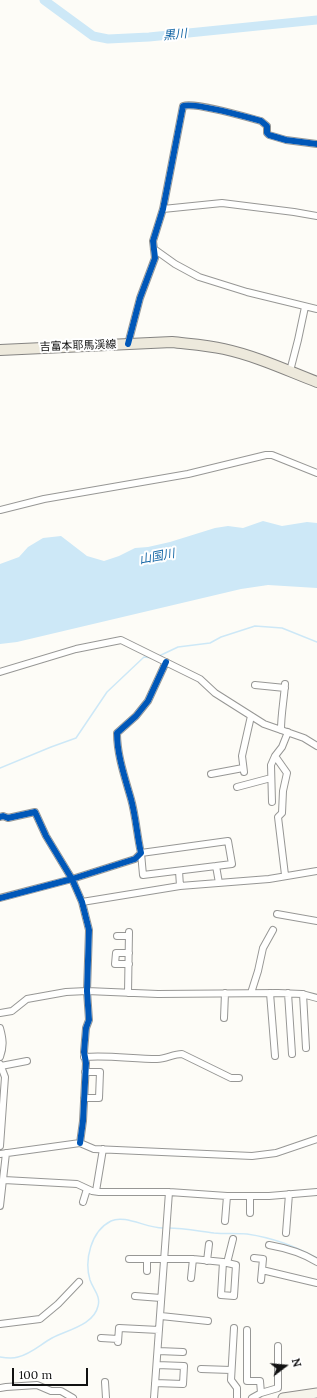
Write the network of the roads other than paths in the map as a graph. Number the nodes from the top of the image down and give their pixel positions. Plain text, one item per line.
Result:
1 (317, 144) edge
2 (163, 209) junction
3 (317, 216) edge
4 (154, 249) junction
5 (305, 307) junction
6 (317, 309) edge
7 (128, 344) junction
8 (0, 350) edge
9 (290, 372) junction
10 (317, 382) edge
11 (317, 473) edge
12 (0, 510) edge
13 (166, 662) junction
14 (0, 672) edge
15 (255, 686) dead end
16 (251, 716) junction
17 (281, 730) junction
18 (288, 732) junction
19 (317, 746) edge
20 (275, 756) junction
21 (210, 774) dead end
22 (271, 778) junction
23 (237, 787) dead end
24 (272, 802) dead end
25 (0, 817) edge
26 (141, 854) junction
27 (216, 866) junction
28 (179, 871) junction
29 (317, 871) edge
30 (285, 875) junction
31 (72, 879) junction
32 (218, 883) junction
33 (180, 886) junction
34 (0, 898) edge
35 (82, 902) junction
36 (277, 914) dead end
37 (317, 921) edge
38 (273, 930) dead end
39 (117, 936) dead end
40 (129, 953) junction
41 (129, 964) junction
42 (87, 990) junction
43 (128, 993) junction
44 (225, 993) junction
45 (251, 993) junction
46 (270, 993) junction
47 (288, 993) junction
48 (303, 994) junction
49 (317, 998) edge
50 (0, 1013) edge
51 (224, 1018) dead end
52 (0, 1028) edge
53 (306, 1048) dead end
54 (292, 1054) dead end
55 (275, 1056) dead end
56 (0, 1057) edge
57 (84, 1057) junction
58 (27, 1061) dead end
59 (1, 1065) edge
60 (85, 1072) junction
61 (239, 1078) dead end
62 (84, 1098) junction
63 (317, 1139) edge
64 (80, 1143) junction
65 (0, 1146) edge
66 (103, 1149) junction
67 (3, 1154) edge
68 (2, 1183) edge
69 (87, 1188) junction
70 (96, 1192) junction
71 (169, 1192) junction
72 (317, 1192) edge
73 (289, 1194) junction
74 (227, 1196) junction
75 (250, 1196) junction
76 (83, 1202) dead end
77 (0, 1206) edge
78 (250, 1213) dead end
79 (225, 1221) dead end
80 (286, 1233) dead end
81 (233, 1239) dead end
82 (209, 1244) dead end
83 (269, 1245) dead end
84 (254, 1258) dead end
85 (129, 1259) dead end
86 (147, 1259) junction
87 (164, 1259) junction
88 (193, 1259) junction
89 (207, 1261) junction
90 (317, 1262) edge
91 (225, 1263) junction
92 (262, 1270) junction
93 (146, 1271) dead end
94 (191, 1278) dead end
95 (261, 1280) dead end
96 (79, 1282) dead end
97 (317, 1283) edge
98 (135, 1296) dead end
99 (161, 1298) junction
100 (160, 1316) junction
101 (208, 1321) dead end
102 (0, 1324) edge
103 (234, 1328) dead end
104 (160, 1330) junction
105 (247, 1330) dead end
106 (102, 1338) dead end
107 (278, 1346) dead end
108 (158, 1351) junction
109 (183, 1352) dead end
110 (157, 1365) junction
111 (201, 1369) dead end
112 (231, 1370) junction
113 (105, 1382) dead end
114 (156, 1383) junction
115 (0, 1388) edge
116 (261, 1393) junction
117 (317, 1393) edge
118 (73, 1398) edge
119 (106, 1398) edge
120 (154, 1398) edge
121 (237, 1398) edge
122 (252, 1398) edge
123 (283, 1398) edge

1 - 2 street
2 - 3 street
2 - 4 street
4 - 5 street
4 - 7 street
5 - 6 street
5 - 9 street
7 - 8 main road, 吉富本耶馬渓線
7 - 9 main road, 吉富本耶馬渓線
9 - 10 main road, 吉富本耶馬渓線
11 - 12 street
13 - 14 street
13 - 16 street
13 - 26 street
15 - 17 street
16 - 17 street
16 - 21 street
17 - 18 street
18 - 19 street
18 - 20 street
20 - 22 street
20 - 30 street
22 - 23 street
22 - 24 street
25 - 31 street
26 - 27 street
26 - 28 street
26 - 31 street
27 - 28 street
27 - 32 street
28 - 33 street
29 - 30 street
30 - 32 street
31 - 34 street
31 - 35 street
32 - 33 street
33 - 35 street
35 - 42 street
36 - 37 street
38 - 45 street
39 - 40 street
40 - 41 street
40 - 41 street
41 - 43 street
42 - 43 street
42 - 50 street
42 - 57 street
43 - 44 street
44 - 45 street
44 - 51 street
45 - 46 street
46 - 47 street
46 - 55 street
47 - 48 street
47 - 54 street
48 - 49 street
48 - 53 street
52 - 56 street
57 - 60 street
57 - 61 street
58 - 59 street
59 - 65 street
60 - 62 street
60 - 62 street
62 - 64 street
63 - 66 street
64 - 66 street
64 - 67 street
66 - 70 street
67 - 68 street
68 - 69 street
68 - 77 street
69 - 70 street
69 - 76 street
70 - 71 street
71 - 74 street
71 - 87 street
72 - 73 street
73 - 75 street
73 - 80 street
74 - 75 street
74 - 79 street
75 - 78 street
81 - 91 street
82 - 89 street
83 - 90 street
84 - 92 street
85 - 86 street
86 - 87 street
86 - 93 street
87 - 88 street
87 - 99 street
88 - 89 street
88 - 94 street
89 - 91 street
91 - 91 street
92 - 95 street
92 - 97 street
96 - 102 street
98 - 99 street
99 - 100 street
100 - 101 street
100 - 104 street
103 - 112 street
104 - 106 street
104 - 108 street
105 - 116 street
107 - 116 street
108 - 109 street
108 - 110 street
110 - 114 street
110 - 114 street
111 - 112 street
112 - 121 street
113 - 119 street
114 - 120 street
115 - 118 street
116 - 122 street
117 - 123 main road

